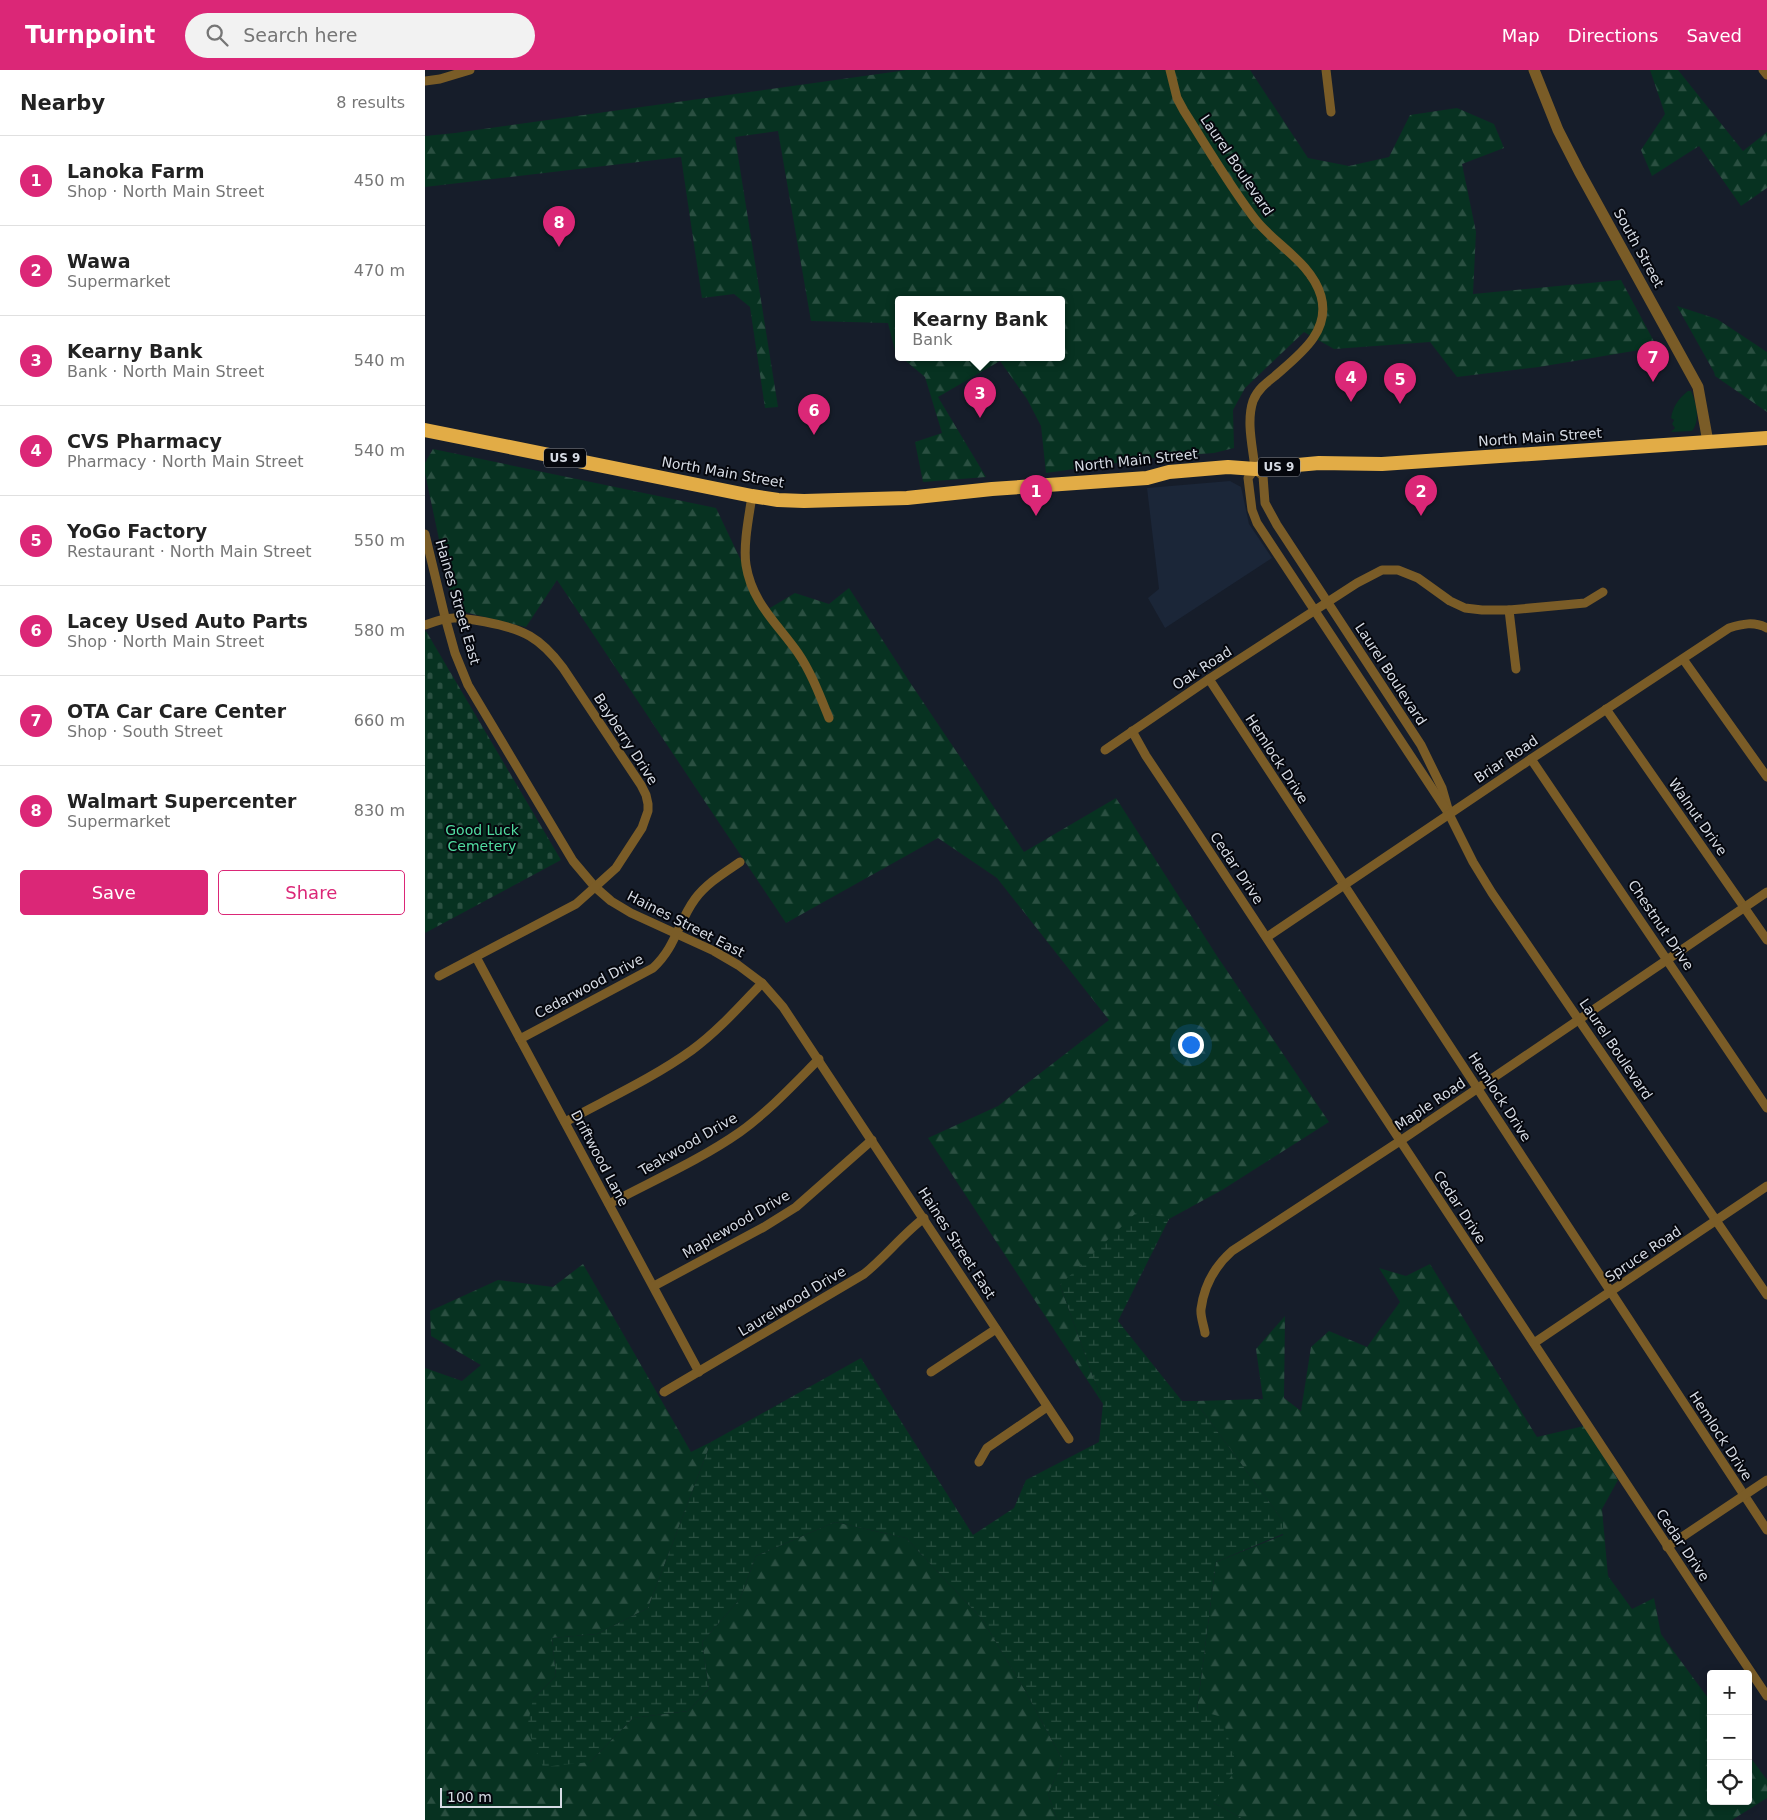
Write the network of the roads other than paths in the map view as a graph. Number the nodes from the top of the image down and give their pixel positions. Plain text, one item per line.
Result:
1 (470, 70) edge
2 (1170, 70) edge
3 (1326, 70) edge
4 (1534, 70) edge
5 (1763, 70) edge
6 (1767, 75) edge
7 (425, 80) edge
8 (1331, 112) dead end
9 (425, 430) edge
10 (1767, 438) edge
11 (1707, 442) junction
12 (1255, 469) junction
13 (753, 496) junction
14 (425, 534) edge
15 (1297, 555) junction
16 (1284, 564) junction
17 (1603, 592) dead end
18 (1328, 602) junction
19 (1509, 610) junction
20 (1315, 611) junction
21 (445, 617) junction
22 (425, 625) edge
23 (1767, 628) edge
24 (1683, 659) junction
25 (1515, 669) dead end
26 (1209, 679) junction
27 (1606, 709) junction
28 (829, 718) dead end
29 (1132, 731) junction
30 (1105, 750) dead end
31 (1531, 759) junction
32 (1767, 777) edge
33 (1449, 814) junction
34 (740, 862) dead end
35 (1343, 886) junction
36 (595, 887) junction
37 (1767, 892) edge
38 (1745, 907) junction
39 (677, 934) junction
40 (1267, 937) junction
41 (1767, 940) edge
42 (476, 957) junction
43 (1667, 960) junction
44 (439, 976) dead end
45 (762, 983) junction
46 (1579, 1019) junction
47 (520, 1039) junction
48 (819, 1059) junction
49 (1477, 1088) junction
50 (1767, 1108) edge
51 (565, 1122) junction
52 (872, 1140) junction
53 (1399, 1141) junction
54 (1767, 1186) edge
55 (609, 1204) junction
56 (924, 1218) junction
57 (1716, 1220) junction
58 (654, 1286) junction
59 (1611, 1292) junction
60 (1767, 1296) edge
61 (996, 1329) junction
62 (1205, 1332) dead end
63 (1534, 1343) junction
64 (699, 1372) junction
65 (931, 1372) dead end
66 (664, 1392) dead end
67 (1047, 1407) junction
68 (1069, 1439) dead end
69 (979, 1462) dead end
70 (1767, 1480) edge
71 (1744, 1496) junction
72 (1767, 1530) edge
73 (1667, 1547) junction
74 (1767, 1696) edge

1 - 7 street
2 - 12 street, Laurel Boulevard
3 - 8 street
4 - 11 street, South Street
5 - 6 street
9 - 13 highway, North Main Street / US 9
10 - 11 highway, North Main Street / US 9
11 - 12 highway, North Main Street / US 9
12 - 13 highway, North Main Street / US 9
12 - 15 street, Laurel Boulevard
12 - 16 street, Laurel Boulevard
13 - 28 street
14 - 21 street, Haines Street East
15 - 16 street
15 - 18 street, Laurel Boulevard
16 - 20 street, Laurel Boulevard
17 - 19 street, Oak Road
18 - 19 street, Oak Road
18 - 20 street, Oak Road
18 - 33 street, Laurel Boulevard
19 - 25 street
20 - 26 street, Oak Road
20 - 33 street, Laurel Boulevard
21 - 22 street
21 - 36 street, Haines Street East
21 - 36 street, Bayberry Drive
23 - 24 street, Briar Road
24 - 27 street, Briar Road
24 - 32 street
26 - 29 street, Oak Road
26 - 35 street, Hemlock Drive
27 - 31 street, Briar Road
27 - 38 street, Walnut Drive
29 - 30 street, Oak Road
29 - 40 street, Cedar Drive
31 - 33 street, Briar Road
31 - 43 street, Chestnut Drive
33 - 35 street, Briar Road
33 - 46 street, Laurel Boulevard
34 - 39 street, Cedarwood Drive
35 - 40 street, Briar Road
35 - 49 street, Hemlock Drive
36 - 39 street, Haines Street East
36 - 42 street, Bayberry Drive
37 - 38 street, Maple Road
38 - 41 street, Walnut Drive
38 - 43 street, Maple Road
39 - 45 street, Haines Street East
39 - 47 street, Cedarwood Drive
40 - 53 street, Cedar Drive
42 - 44 street, Bayberry Drive
42 - 47 street, Driftwood Lane
43 - 46 street, Maple Road
43 - 50 street, Chestnut Drive
45 - 48 street, Haines Street East
45 - 51 street
46 - 49 street, Maple Road
46 - 57 street, Laurel Boulevard
47 - 51 street, Driftwood Lane
48 - 52 street, Haines Street East
48 - 55 street, Teakwood Drive
49 - 53 street, Maple Road
49 - 59 street, Hemlock Drive
51 - 55 street, Driftwood Lane
52 - 56 street, Haines Street East
52 - 58 street, Maplewood Drive
53 - 62 street, Maple Road
53 - 63 street, Cedar Drive
54 - 57 street, Spruce Road
55 - 58 street, Driftwood Lane
56 - 61 street, Haines Street East
56 - 64 street, Laurelwood Drive
57 - 59 street, Spruce Road
57 - 60 street, Laurel Boulevard
58 - 64 street, Driftwood Lane
59 - 63 street, Spruce Road
59 - 71 street, Hemlock Drive
61 - 65 street
61 - 67 street, Haines Street East
63 - 73 street, Cedar Drive
64 - 66 street, Laurelwood Drive
67 - 68 street, Haines Street East
67 - 69 street
70 - 71 street
71 - 72 street, Hemlock Drive
71 - 73 street
73 - 74 street, Cedar Drive

